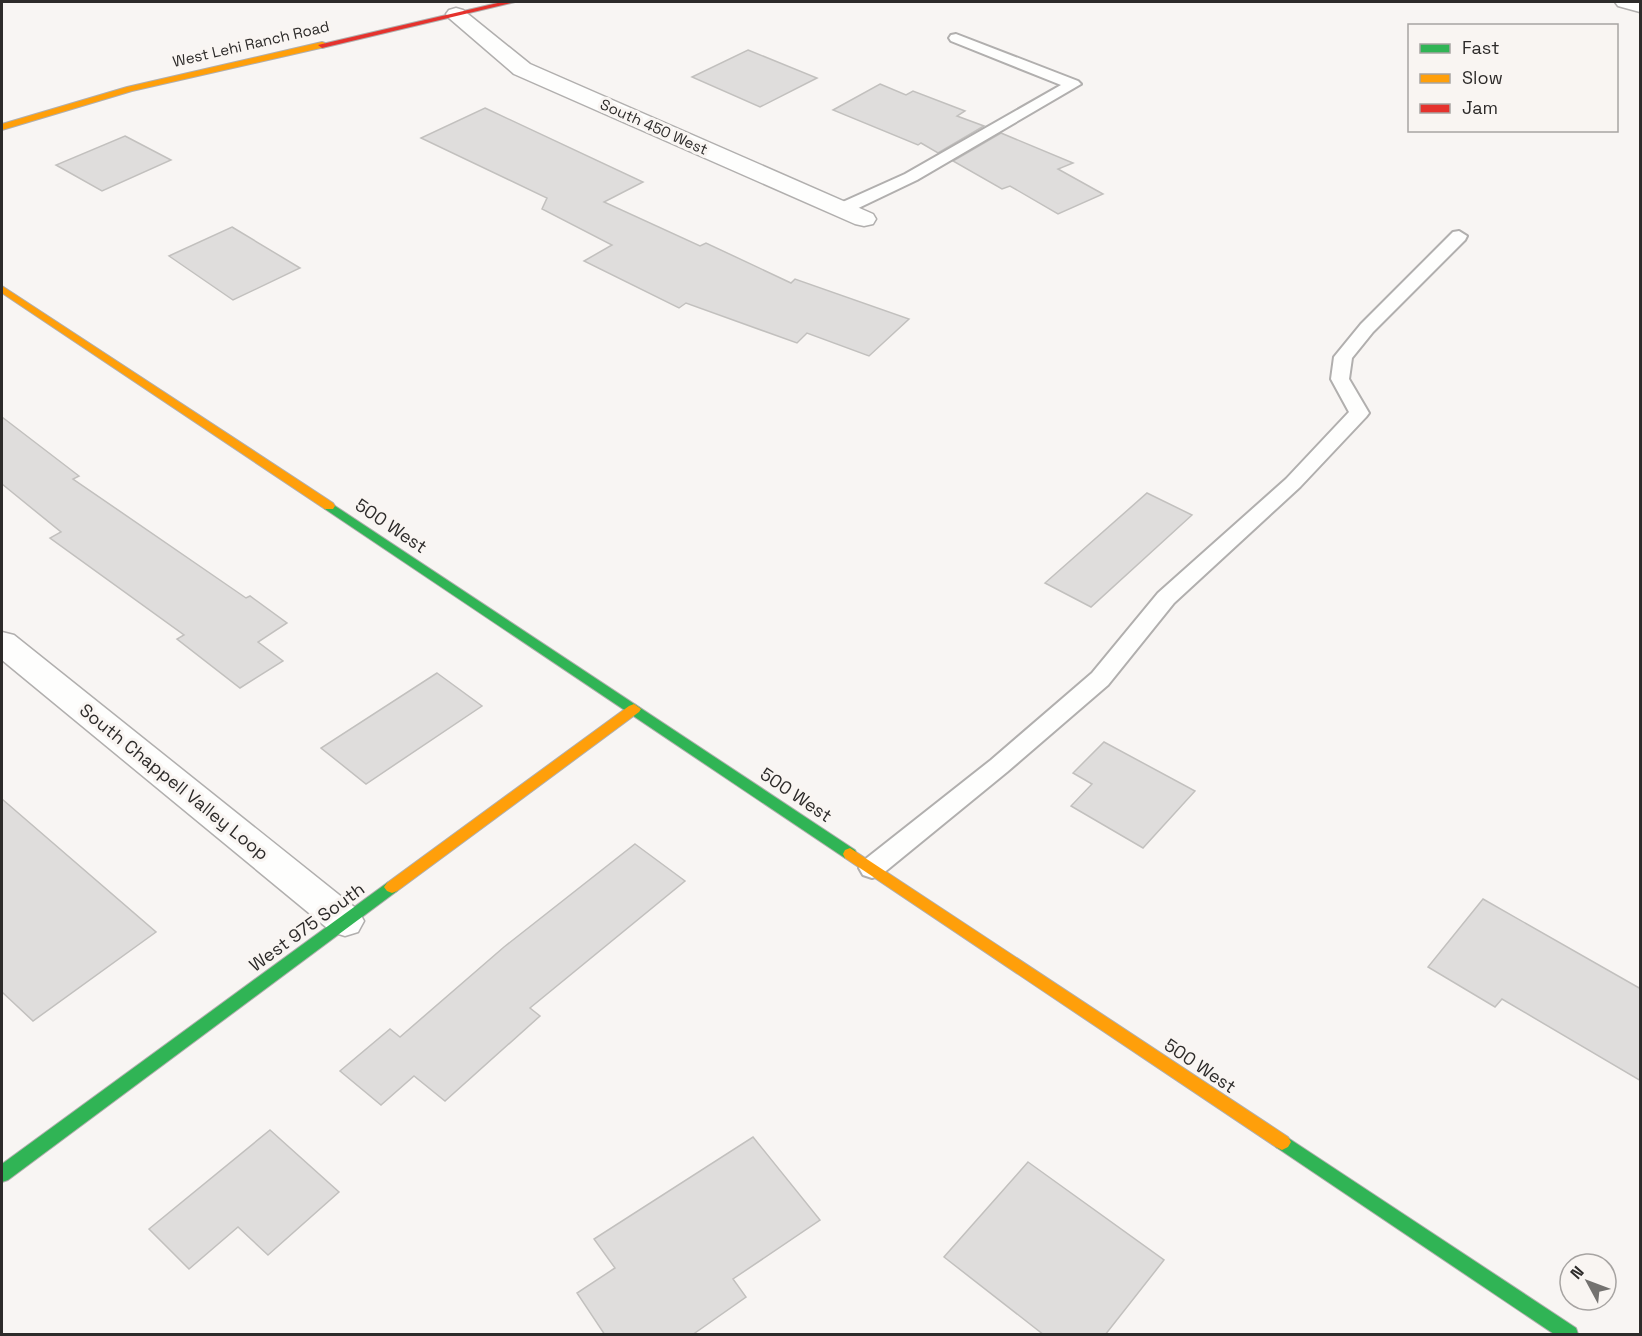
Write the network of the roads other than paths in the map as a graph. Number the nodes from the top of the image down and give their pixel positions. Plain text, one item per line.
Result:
1 (511, 2) edge
2 (1624, 2) edge
3 (1641, 6) edge
4 (456, 14) junction
5 (956, 38) dead end
6 (2, 128) edge
7 (842, 209) junction
8 (864, 219) dead end
9 (1459, 236) dead end
10 (2, 289) edge
11 (2, 643) edge
12 (634, 708) junction
13 (872, 868) junction
14 (345, 921) junction
15 (2, 1174) edge
16 (1569, 1335) edge

1 - 4 street, West Lehi Ranch Road
2 - 3 street
4 - 6 street, West Lehi Ranch Road
4 - 7 street, South 450 West
5 - 7 lane
7 - 8 street, South 450 West
9 - 13 lane
10 - 12 street, 500 West
11 - 14 street, South Chappell Valley Loop
12 - 13 street, 500 West
12 - 14 street, West 975 South
13 - 16 street, 500 West
14 - 15 street, West 975 South

